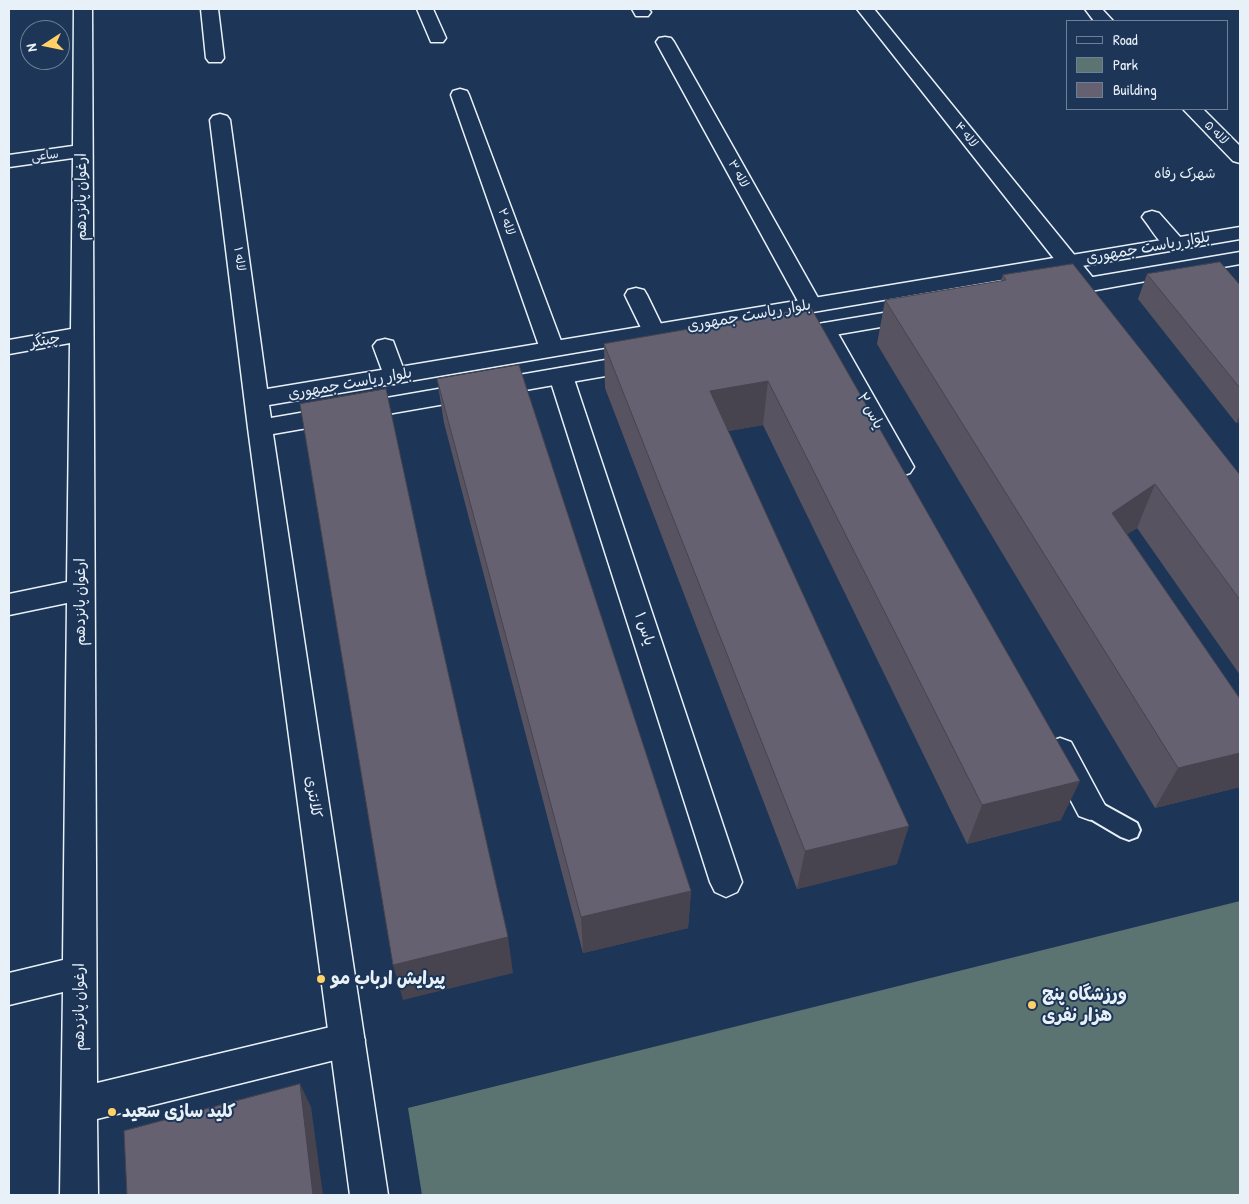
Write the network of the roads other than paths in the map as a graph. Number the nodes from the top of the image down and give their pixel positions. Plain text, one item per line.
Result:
1 (83, 9) edge
2 (209, 9) edge
3 (425, 9) edge
4 (865, 9) edge
5 (437, 38) dead end
6 (665, 42) dead end
7 (215, 58) dead end
8 (460, 95) dead end
9 (1193, 110) edge
10 (220, 120) dead end
11 (82, 151) junction
12 (1240, 158) edge
13 (9, 161) edge
14 (1152, 217) dead end
15 (1240, 232) edge
16 (1174, 244) junction
17 (1122, 253) junction
18 (1240, 258) edge
19 (1068, 262) junction
20 (1030, 268) junction
21 (1139, 275) junction
22 (1086, 285) junction
23 (636, 295) dead end
24 (812, 305) junction
25 (1104, 308) edge
26 (942, 310) edge
27 (825, 330) junction
28 (654, 332) junction
29 (82, 334) junction
30 (770, 340) edge
31 (386, 346) dead end
32 (9, 347) edge
33 (552, 349) junction
34 (657, 359) edge
35 (394, 376) junction
36 (561, 376) junction
37 (259, 414) junction
38 (912, 486) edge
39 (81, 590) junction
40 (9, 604) edge
41 (1047, 729) edge
42 (1090, 807) joint
43 (1129, 830) dead end
44 (726, 882) dead end
45 (80, 972) junction
46 (9, 988) edge
47 (347, 1040) junction
48 (80, 1105) junction
49 (79, 1195) edge
50 (369, 1195) edge

1 - 11 street, ارغوان پانزدهم
2 - 7 street
3 - 5 street
4 - 19 street, لاله ۴
6 - 24 street, لاله ۳
8 - 33 street, لاله ۲
9 - 12 street, لاله ۵
10 - 37 street, لاله ۱
11 - 13 street, ساعی
11 - 29 street, ارغوان پانزدهم
14 - 16 street
15 - 16 street, بلوار ریاست جمهوری
16 - 17 street, بلوار ریاست جمهوری
17 - 19 street, بلوار ریاست جمهوری
17 - 21 street
18 - 21 street, بلوار ریاست جمهوری
19 - 20 street, بلوار ریاست جمهوری
19 - 22 street, لاله ۴
20 - 22 street, بلوار ریاست جمهوری
20 - 24 street, بلوار ریاست جمهوری
21 - 22 street, بلوار ریاست جمهوری
22 - 25 street, لاله ۴
23 - 28 street
24 - 28 street, بلوار ریاست جمهوری
26 - 27 street, بلوار ریاست جمهوری
27 - 30 street, بلوار ریاست جمهوری
27 - 38 street, یاس ۲
28 - 33 street, بلوار ریاست جمهوری
29 - 32 street, چیتگر
29 - 39 street, ارغوان پانزدهم
31 - 35 street
33 - 35 street, بلوار ریاست جمهوری
34 - 36 street, بلوار ریاست جمهوری
35 - 37 street, بلوار ریاست جمهوری
36 - 37 street, بلوار ریاست جمهوری
36 - 44 street, یاس ۱
37 - 47 street, کلانتری
39 - 40 street
39 - 45 street, ارغوان پانزدهم
41 - 42 street
42 - 43 lane
45 - 46 street
45 - 48 street, ارغوان پانزدهم
47 - 48 street
47 - 50 street, کلانتری
48 - 49 street, ارغوان پانزدهم

